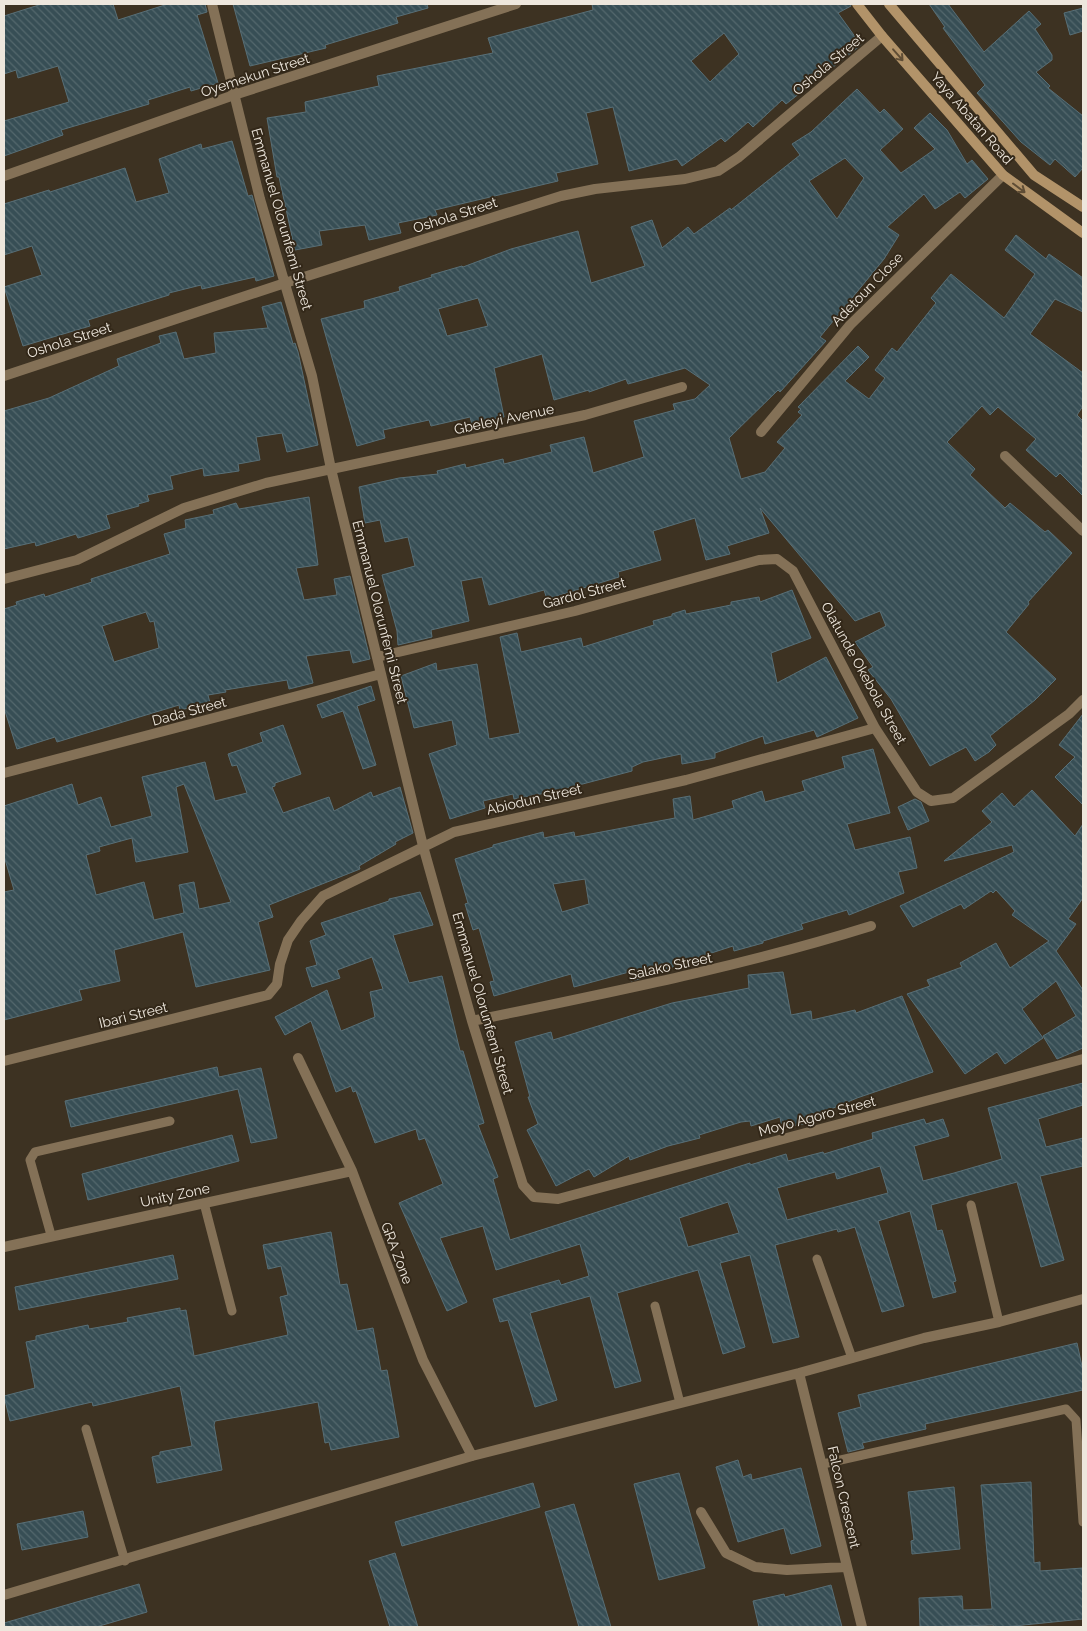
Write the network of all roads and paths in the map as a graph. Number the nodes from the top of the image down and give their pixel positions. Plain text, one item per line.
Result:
1 (212, 4) edge
2 (516, 4) edge
3 (856, 4) edge
4 (889, 4) edge
5 (882, 36) junction
6 (234, 95) junction
7 (1003, 175) junction
8 (4, 176) edge
9 (1083, 207) edge
10 (1083, 234) edge
11 (286, 283) junction
12 (4, 376) edge
13 (682, 387) dead end
14 (761, 432) dead end
15 (1005, 456) dead end
16 (330, 469) junction
17 (1083, 531) edge
18 (794, 572) joint
19 (4, 579) edge
20 (377, 658) junction
21 (381, 674) junction
22 (1083, 700) edge
23 (875, 728) junction
24 (4, 773) edge
25 (423, 846) junction
26 (872, 926) dead end
27 (268, 995) joint
28 (472, 1021) junction
29 (298, 1058) dead end
30 (1083, 1059) edge
31 (4, 1061) edge
32 (170, 1121) dead end
33 (352, 1171) junction
34 (558, 1199) joint
35 (204, 1203) junction
36 (971, 1205) dead end
37 (51, 1235) junction
38 (4, 1247) edge
39 (817, 1259) dead end
40 (1083, 1299) edge
41 (655, 1306) dead end
42 (232, 1311) dead end
43 (999, 1322) junction
44 (852, 1358) junction
45 (799, 1373) junction
46 (680, 1403) junction
47 (86, 1429) dead end
48 (472, 1456) junction
49 (823, 1464) junction
50 (701, 1512) dead end
51 (1083, 1522) edge
52 (125, 1561) junction
53 (846, 1567) junction
54 (4, 1595) edge
55 (862, 1627) edge

1 - 6 street, Emmanuel Olorunfemi Street
2 - 6 street, Oyemekun Street
3 - 5 main road, Yaya Abatan Road
4 - 9 main road, Yaya Abatan Road
5 -> 7 main road, Yaya Abatan Road
5 - 11 street, Oshola Street
6 - 8 street, Oyemekun Street
6 - 11 street, Emmanuel Olorunfemi Street
7 -> 10 main road, Yaya Abatan Road
7 - 14 street, Adetoun Close
11 - 12 street, Oshola Street
11 - 16 street, Emmanuel Olorunfemi Street
13 - 16 street, Gbeleyi Avenue
15 - 17 street
16 - 19 street, Gbeleyi Avenue
16 - 20 street, Emmanuel Olorunfemi Street
18 - 20 street, Gardol Street
18 - 23 street, Olatunde Okebola Street
20 - 21 street, Emmanuel Olorunfemi Street
21 - 24 street, Dada Street
21 - 25 street, Emmanuel Olorunfemi Street
22 - 23 street, Olatunde Okebola Street
23 - 25 street, Abiodun Street
25 - 27 street, Abiodun Street
25 - 28 street, Emmanuel Olorunfemi Street
26 - 28 street, Salako Street
27 - 31 street, Ibari Street
28 - 34 street, Emmanuel Olorunfemi Street
29 - 33 street, GRA Zone
30 - 34 street, Moyo Agoro Street
32 - 37 lane
33 - 35 street, Unity Zone
33 - 48 street, GRA Zone
35 - 37 street, Unity Zone
35 - 42 lane
36 - 43 lane
37 - 38 street, Unity Zone
39 - 44 lane
40 - 43 street
41 - 46 lane
43 - 44 street
44 - 45 street
45 - 46 street
45 - 49 street, Falcon Crescent
46 - 48 street
47 - 52 lane
48 - 52 street
49 - 51 lane
49 - 53 street, Falcon Crescent
50 - 53 street
52 - 54 street
53 - 55 street, Falcon Crescent

